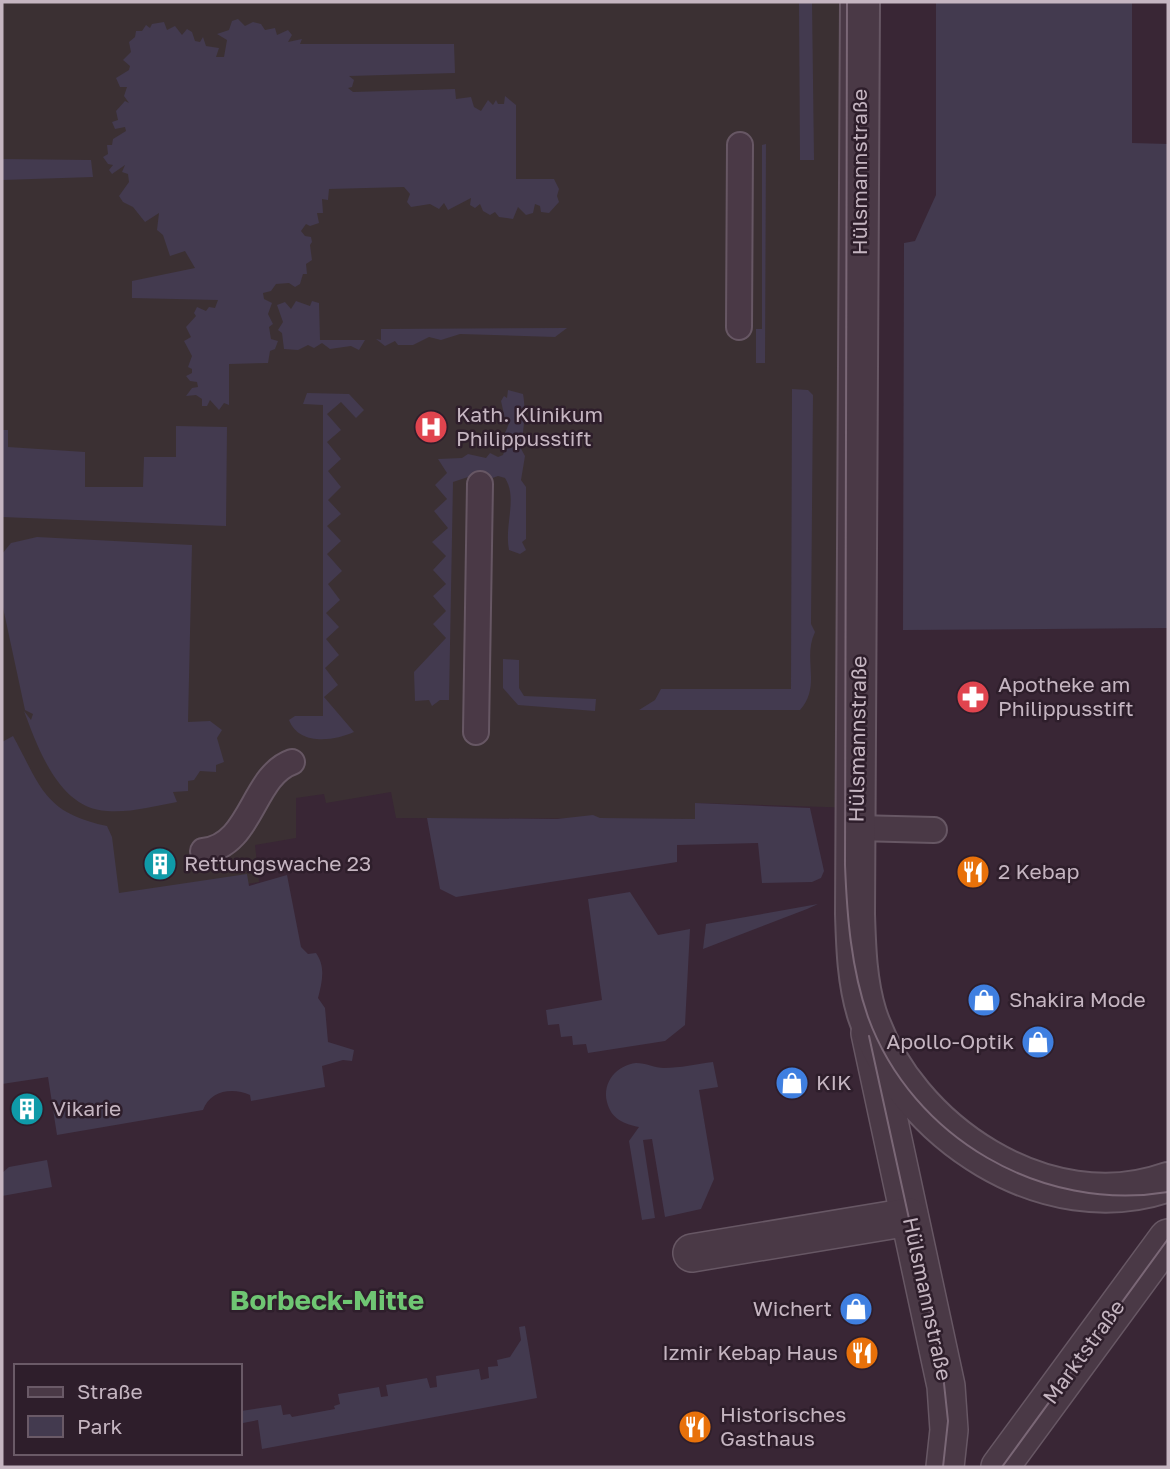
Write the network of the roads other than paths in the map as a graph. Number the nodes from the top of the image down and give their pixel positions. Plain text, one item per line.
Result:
1 (860, 2) edge
2 (740, 145) dead end
3 (739, 327) dead end
4 (480, 484) dead end
5 (476, 732) dead end
6 (292, 762) dead end
7 (857, 828) junction
8 (934, 830) dead end
9 (203, 851) dead end
10 (861, 988) junction
11 (1168, 1182) edge
12 (909, 1217) junction
13 (1162, 1246) edge
14 (692, 1253) dead end
15 (945, 1467) edge
16 (1000, 1467) edge

1 - 7 street, Hülsmannstraße
2 - 3 lane
4 - 5 lane
6 - 9 lane
7 - 8 lane
7 - 10 street, Hülsmannstraße
10 - 11 street
10 - 12 street, Hülsmannstraße
12 - 14 street
12 - 15 street, Hülsmannstraße
13 - 16 street, Marktstraße

